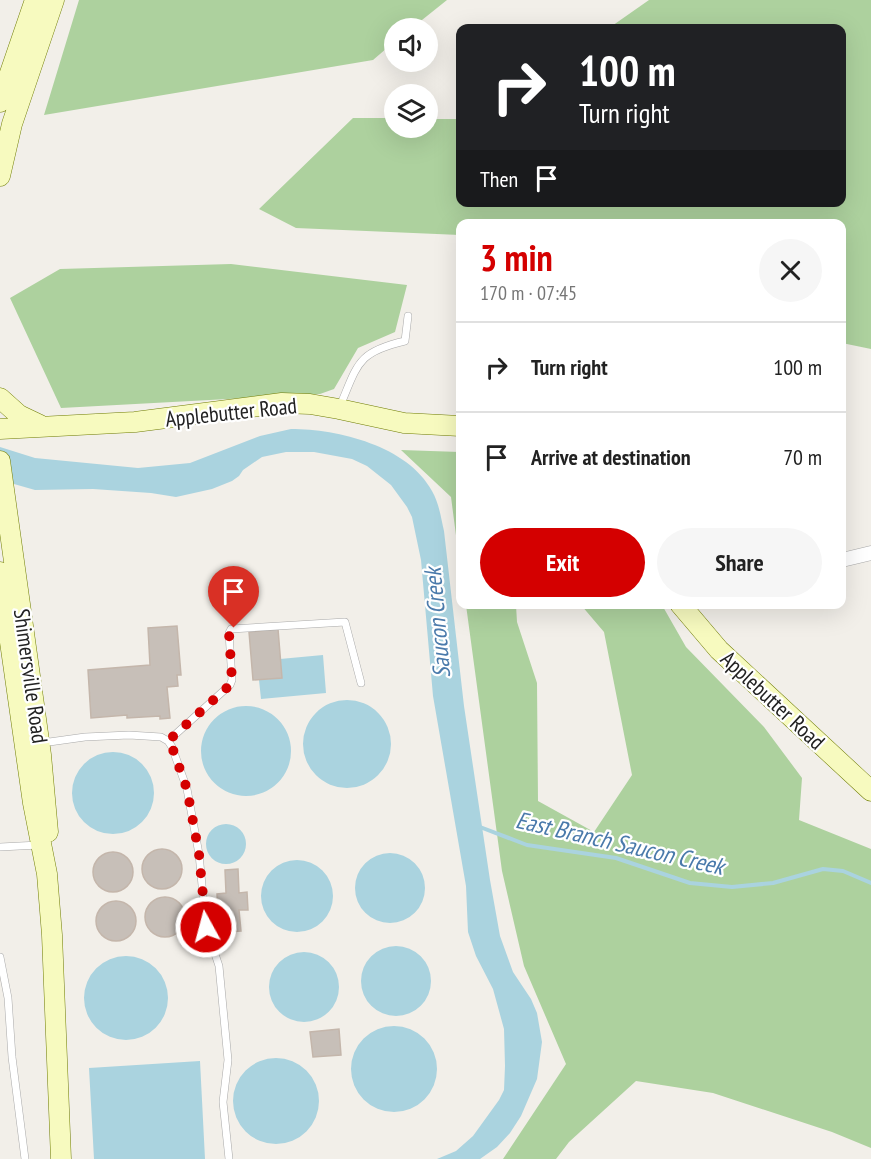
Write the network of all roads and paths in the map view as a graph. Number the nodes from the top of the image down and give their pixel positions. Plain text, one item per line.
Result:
1 (35, 0) edge
2 (54, 0) edge
3 (0, 102) edge
4 (0, 176) edge
5 (408, 315) dead end
6 (0, 398) edge
7 (339, 409) junction
8 (456, 426) edge
9 (49, 428) junction
10 (0, 429) edge
11 (0, 461) edge
12 (871, 553) edge
13 (846, 559) edge
14 (0, 572) edge
15 (684, 609) edge
16 (361, 683) dead end
17 (168, 741) junction
18 (40, 743) junction
19 (871, 791) edge
20 (41, 845) junction
21 (0, 847) edge
22 (49, 892) junction
23 (0, 957) edge
24 (25, 1159) edge
25 (61, 1159) edge
26 (229, 1159) edge

1 - 3 street
2 - 4 street
5 - 7 lane
6 - 9 street
7 - 8 street, Applebutter Road
7 - 9 street, Applebutter Road
9 - 10 street, Applebutter Road
11 - 18 street, Shimersville Road
12 - 13 street
14 - 20 street, Shimersville Road
15 - 19 street, Applebutter Road
16 - 17 lane
17 - 18 lane
17 - 26 lane
18 - 22 street, Shimersville Road
20 - 21 lane
20 - 22 street, Shimersville Road
22 - 25 street, Shimersville Road
23 - 24 lane

